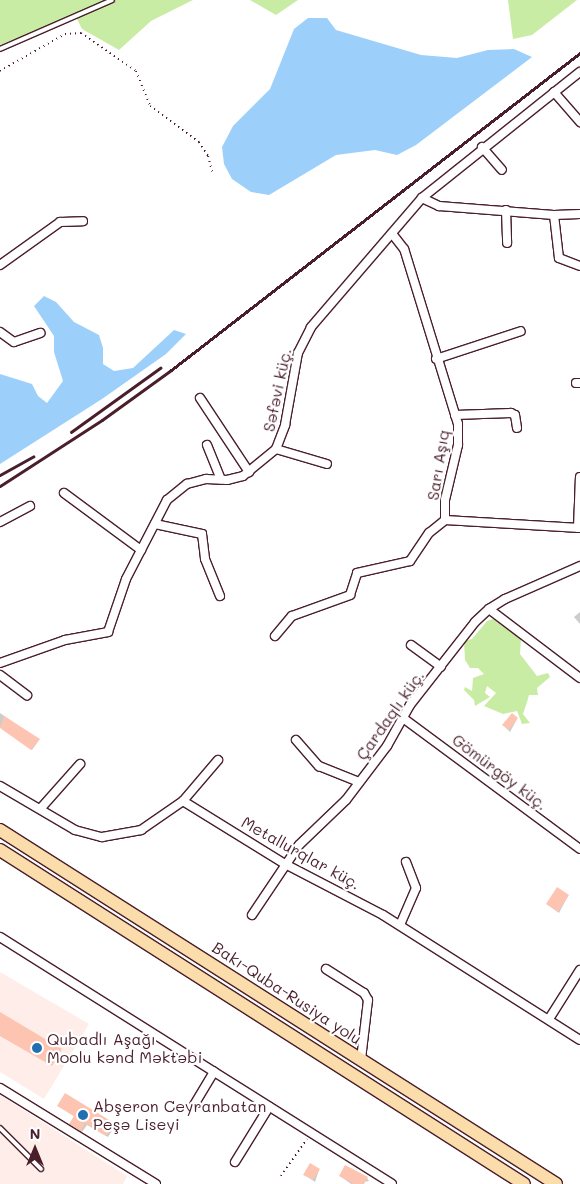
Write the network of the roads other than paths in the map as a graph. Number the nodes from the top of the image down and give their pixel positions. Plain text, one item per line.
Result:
1 (112, 0) edge
2 (0, 49) edge
3 (580, 72) edge
4 (554, 92) junction
5 (580, 122) edge
6 (482, 147) junction
7 (502, 170) dead end
8 (422, 198) junction
9 (506, 210) junction
10 (580, 214) edge
11 (554, 215) junction
12 (83, 221) dead end
13 (393, 235) junction
14 (507, 243) dead end
15 (0, 266) edge
16 (580, 266) edge
17 (0, 332) edge
18 (522, 332) dead end
19 (40, 333) dead end
20 (436, 359) junction
21 (200, 398) dead end
22 (456, 415) junction
23 (518, 428) dead end
24 (207, 445) dead end
25 (276, 450) junction
26 (328, 464) dead end
27 (249, 472) junction
28 (580, 477) edge
29 (221, 479) junction
30 (64, 493) dead end
31 (30, 506) dead end
32 (445, 520) junction
33 (0, 522) edge
34 (154, 524) junction
35 (579, 528) edge
36 (141, 550) junction
37 (580, 566) edge
38 (220, 596) dead end
39 (489, 609) junction
40 (275, 636) dead end
41 (411, 645) dead end
42 (0, 661) edge
43 (441, 667) junction
44 (0, 675) edge
45 (580, 678) edge
46 (28, 695) dead end
47 (403, 718) junction
48 (296, 740) dead end
49 (218, 760) dead end
50 (80, 764) dead end
51 (359, 782) junction
52 (0, 786) edge
53 (182, 801) junction
54 (41, 808) junction
55 (0, 830) edge
56 (580, 849) edge
57 (0, 850) edge
58 (406, 862) dead end
59 (285, 864) junction
60 (252, 915) dead end
61 (400, 925) junction
62 (0, 937) edge
63 (326, 969) dead end
64 (580, 970) edge
65 (548, 1018) junction
66 (580, 1040) edge
67 (361, 1060) junction
68 (214, 1072) junction
69 (0, 1088) edge
70 (194, 1105) dead end
71 (269, 1107) junction
72 (0, 1128) edge
73 (235, 1162) dead end
74 (41, 1169) dead end
75 (156, 1184) edge
76 (392, 1184) edge
77 (524, 1184) edge
78 (556, 1184) edge

1 - 2 lane
3 - 4 street, Səfəvi küç.
4 - 5 street
4 - 6 street, Səfəvi küç.
6 - 7 street
6 - 8 street, Səfəvi küç.
8 - 9 street
8 - 13 street, Səfəvi küç.
9 - 11 street
9 - 14 street
10 - 11 street
11 - 16 street
12 - 15 street
13 - 20 street, Sarı Aşıq
13 - 25 street, Səfəvi küç.
17 - 19 street
18 - 20 street
20 - 22 street, Sarı Aşıq
21 - 27 street
22 - 23 street
22 - 32 street, Sarı Aşıq
24 - 29 street
25 - 26 street
25 - 27 street, Səfəvi küç.
27 - 29 street, Səfəvi küç.
28 - 35 street
29 - 34 street, Səfəvi küç.
30 - 36 street
31 - 33 street
32 - 35 street
32 - 40 street, Sarı Aşıq
34 - 36 street, Səfəvi küç.
34 - 38 street
36 - 42 street, Səfəvi küç.
37 - 39 street, Çardaqlı küç.
39 - 43 street, Çardaqlı küç.
39 - 45 street
41 - 43 street
43 - 47 street, Çardaqlı küç.
44 - 46 street
47 - 51 street, Çardaqlı küç.
47 - 56 street, Gömürgöy küç.
48 - 51 street
49 - 53 street
50 - 54 street
51 - 59 street, Çardaqlı küç.
52 - 54 street
53 - 54 street
53 - 59 street, Metallurqlar küç.
55 - 67 highway, Bakı-Quba-Rusiya yolu
57 - 77 highway, Bakı-Quba-Rusiya yolu
58 - 61 street
59 - 60 street, Çardaqlı küç.
59 - 61 street, Metallurqlar küç.
61 - 65 street, Metallurqlar küç.
62 - 68 street
63 - 67 street
64 - 65 street
65 - 66 street, Metallurqlar küç.
67 - 78 highway, Bakı-Quba-Rusiya yolu
68 - 70 street
68 - 71 street
69 - 75 street
71 - 73 street
71 - 76 street
72 - 74 lane

